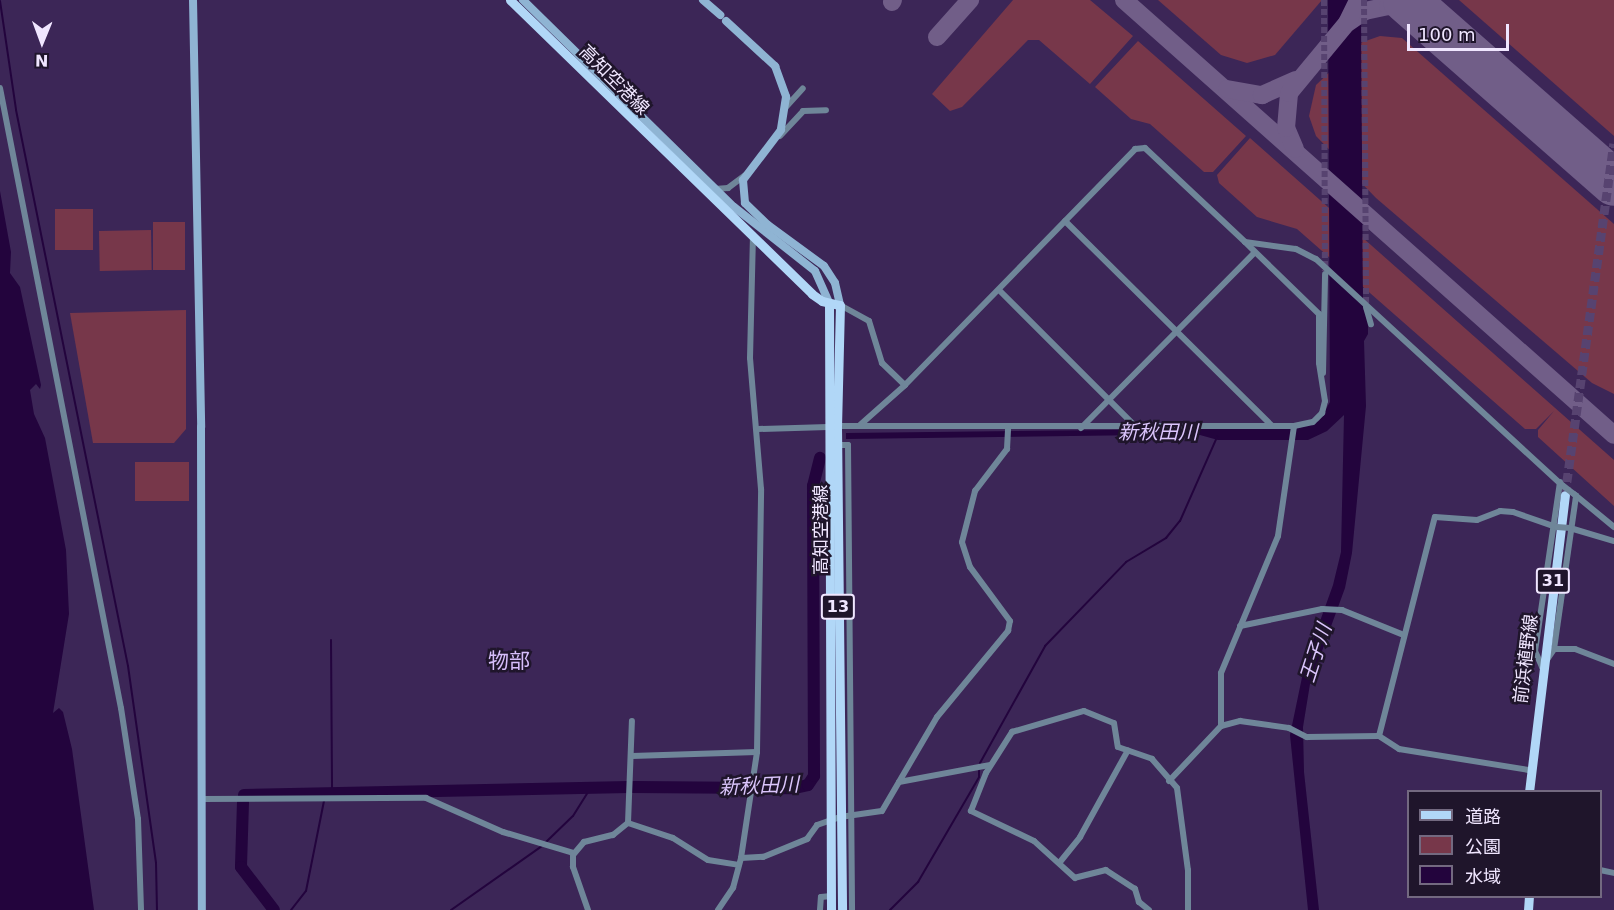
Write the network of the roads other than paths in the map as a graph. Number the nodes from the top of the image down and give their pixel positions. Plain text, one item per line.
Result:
1 (193, 0) edge
2 (510, 0) edge
3 (523, 0) edge
4 (703, 0) edge
5 (803, 87) dead end
6 (0, 88) edge
7 (786, 107) junction
8 (826, 110) dead end
9 (776, 139) junction
10 (746, 175) junction
11 (715, 189) junction
12 (1065, 221) junction
13 (753, 236) junction
14 (1245, 242) junction
15 (1255, 252) junction
16 (1325, 274) tunnel mouth
17 (999, 290) junction
18 (829, 303) junction
19 (840, 305) junction
20 (1366, 307) tunnel mouth
21 (1371, 324) dead end
22 (1176, 331) junction
23 (1322, 376) junction
24 (905, 385) junction
25 (1109, 399) junction
26 (860, 425) junction
27 (832, 426) junction
28 (1272, 426) junction
29 (1136, 427) junction
30 (1294, 427) junction
31 (1008, 428) junction
32 (1081, 428) junction
33 (758, 429) junction
34 (837, 446) junction
35 (1561, 484) junction
36 (1572, 495) junction
37 (1556, 526) junction
38 (1614, 527) edge
39 (1571, 529) junction
40 (1614, 541) edge
41 (1239, 626) junction
42 (1404, 635) junction
43 (1554, 649) junction
44 (1614, 664) edge
45 (1542, 667) junction
46 (632, 721) dead end
47 (1221, 726) junction
48 (1379, 736) junction
49 (1128, 750) junction
50 (757, 752) junction
51 (632, 756) junction
52 (990, 765) junction
53 (1528, 770) junction
54 (1169, 781) junction
55 (899, 782) junction
56 (1529, 790) edge
57 (202, 799) junction
58 (850, 815) junction
59 (840, 817) junction
60 (628, 823) junction
61 (830, 823) junction
62 (574, 853) junction
63 (740, 861) junction
64 (1060, 862) junction
65 (831, 896) junction
66 (141, 910) edge
67 (202, 910) edge
68 (588, 910) edge
69 (718, 910) edge
70 (820, 910) edge
71 (831, 910) edge
72 (842, 910) edge
73 (852, 910) edge
74 (1149, 910) edge
75 (1188, 910) edge

1 - 57 street
2 - 13 main road, 高知空港線
3 - 11 street
4 - 7 street
5 - 7 street
6 - 66 street
7 - 9 street
8 - 9 street
9 - 10 street
10 - 11 street
10 - 19 street
11 - 18 street
12 - 14 street
12 - 17 street
12 - 22 street
13 - 18 main road, 高知空港線
13 - 33 street
14 - 15 street
14 - 35 street
15 - 22 street
15 - 23 street
16 - 23 street
17 - 24 street
17 - 25 street
18 - 19 main road, 高知空港線
18 - 27 main road, 高知空港線 / 13
19 - 24 street
19 - 27 main road, 高知空港線 / 13
20 - 21 street
22 - 25 street
22 - 28 street
23 - 30 street
24 - 26 street
25 - 29 street
25 - 32 street
26 - 27 street
26 - 31 street
27 - 33 street
27 - 34 main road, 高知空港線 / 13
27 - 61 main road, 高知空港線 / 13
28 - 29 street
28 - 30 street
29 - 32 street
30 - 41 street
31 - 32 street
31 - 55 street
33 - 50 street
34 - 58 street
34 - 59 main road, 高知空港線 / 13
35 - 36 street, bridge
35 - 37 street
36 - 38 street
36 - 39 street
36 - 45 main road, 前浜植野線 / 31
37 - 39 street, bridge
37 - 42 street
37 - 45 street
39 - 40 street
39 - 43 street
41 - 42 street
41 - 47 street
42 - 48 street
43 - 44 street
43 - 45 street
45 - 53 main road, 前浜植野線 / 31
46 - 51 street
47 - 48 street
47 - 54 street
48 - 53 street
49 - 52 street
49 - 54 street
49 - 64 street
50 - 51 street
50 - 63 street
51 - 60 street
52 - 55 street
52 - 64 street
53 - 56 main road, 前浜植野線 / 31
54 - 75 street
55 - 58 street
57 - 62 street
57 - 67 street
58 - 59 street
58 - 73 street
59 - 61 street
59 - 72 main road, 高知空港線 / 13
60 - 62 street
60 - 63 street
61 - 63 street
61 - 65 main road, 高知空港線 / 13
62 - 68 street
63 - 69 street
64 - 74 street
65 - 70 street
65 - 71 main road, 高知空港線 / 13

